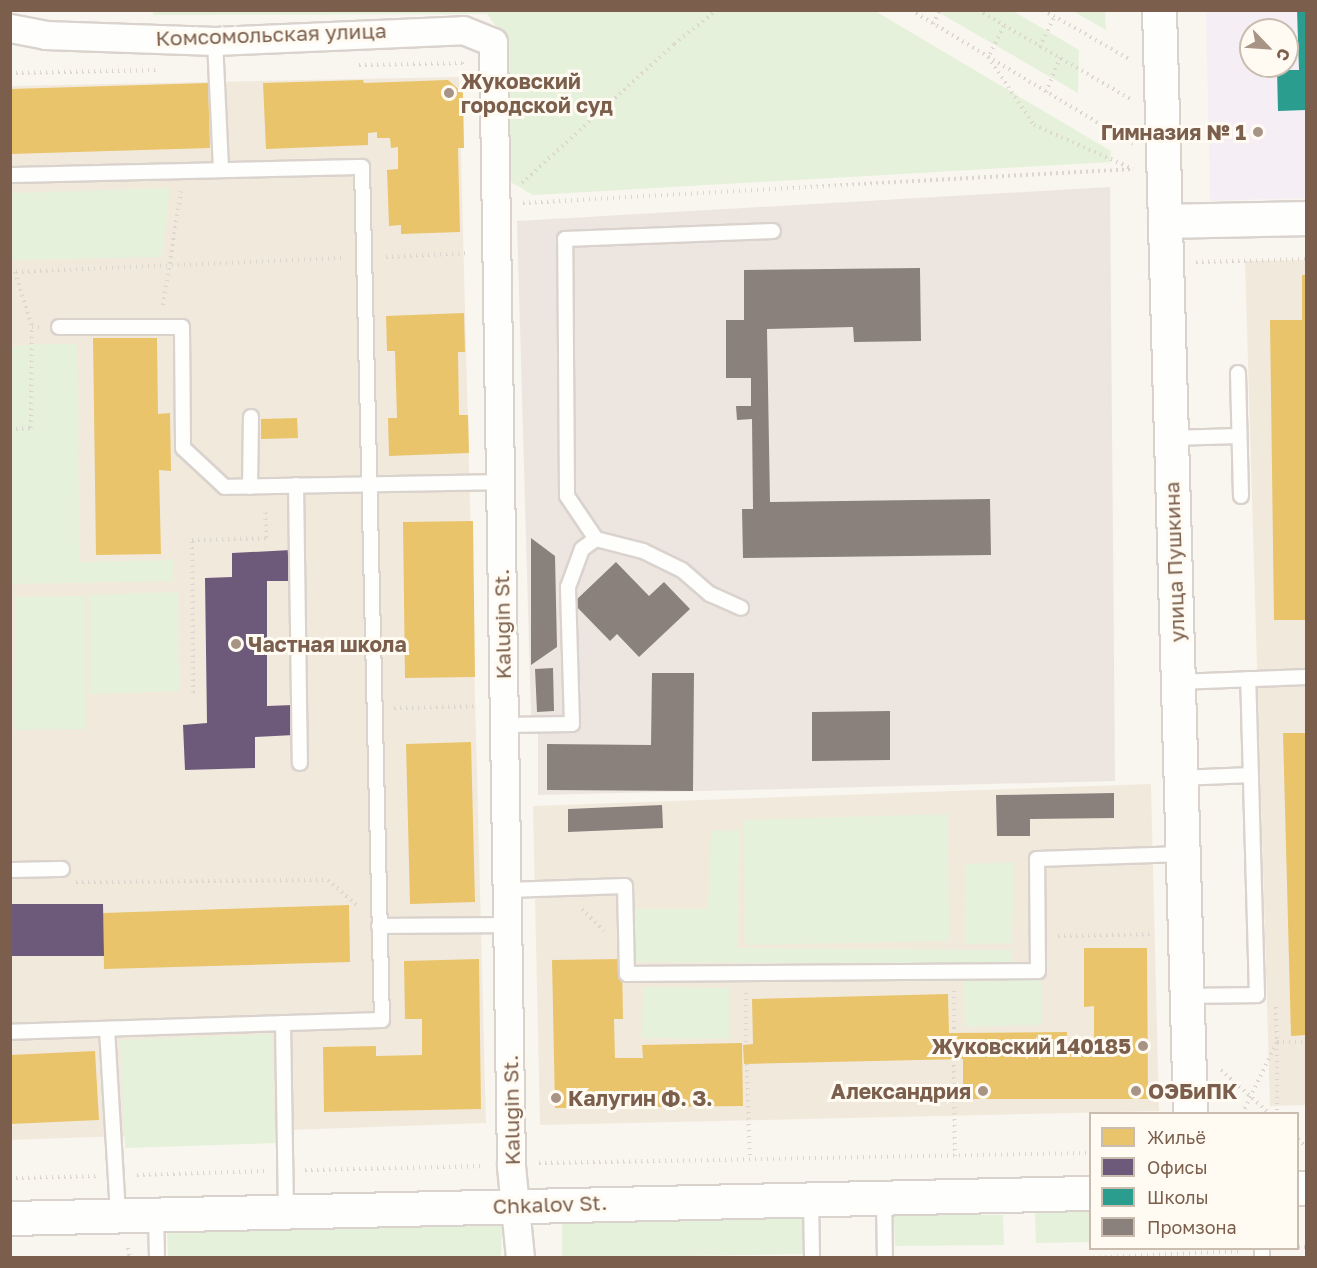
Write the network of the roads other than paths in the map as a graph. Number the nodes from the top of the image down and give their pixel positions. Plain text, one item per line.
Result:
1 (1159, 10) edge
2 (10, 28) edge
3 (215, 41) junction
4 (493, 42) joint
5 (221, 170) junction
6 (10, 175) edge
7 (1306, 218) edge
8 (1165, 221) junction
9 (773, 231) dead end
10 (59, 327) road end
11 (1238, 374) dead end
12 (251, 417) dead end
13 (1239, 436) junction
14 (1171, 438) junction
15 (500, 482) junction
16 (368, 483) junction
17 (296, 485) junction
18 (257, 486) junction
19 (1241, 496) dead end
20 (596, 539) junction
21 (741, 608) dead end
22 (1306, 677) edge
23 (1248, 679) junction
24 (1178, 682) junction
25 (504, 725) junction
26 (300, 763) dead end
27 (1251, 775) junction
28 (1180, 778) junction
29 (1183, 854) junction
30 (62, 869) dead end
31 (10, 870) edge
32 (507, 890) junction
33 (508, 925) junction
34 (379, 926) junction
35 (1187, 996) junction
36 (283, 1023) junction
37 (107, 1029) junction
38 (10, 1032) edge
39 (1190, 1112) edge
40 (1089, 1193) edge
41 (884, 1197) junction
42 (811, 1199) junction
43 (518, 1205) junction
44 (286, 1211) junction
45 (156, 1214) junction
46 (118, 1215) junction
47 (10, 1218) edge
48 (157, 1257) edge
49 (520, 1257) edge
50 (812, 1257) edge
51 (885, 1257) edge

1 - 8 street, улица Пушкина
2 - 3 street, Комсомольская улица
3 - 4 street, Комсомольская улица
3 - 5 lane
4 - 15 street, Kalugin St.
5 - 6 lane
5 - 16 lane
7 - 8 street
8 - 14 street, улица Пушкина
9 - 20 lane
10 - 18 lane
11 - 13 lane
12 - 18 lane
13 - 14 lane
13 - 19 lane
14 - 24 street, улица Пушкина
15 - 16 lane
15 - 25 street, Kalugin St.
16 - 17 lane
16 - 34 lane
17 - 18 lane
17 - 26 lane
20 - 21 lane
20 - 25 lane
22 - 23 lane
23 - 24 lane
23 - 27 lane
24 - 28 street, улица Пушкина
25 - 32 street, Kalugin St.
27 - 28 lane
27 - 35 lane
28 - 29 street, улица Пушкина
29 - 32 lane
29 - 35 street, улица Пушкина
30 - 31 lane
32 - 33 street, Kalugin St.
33 - 34 lane
33 - 43 street, Kalugin St.
34 - 36 lane
35 - 39 street, улица Пушкина
36 - 37 lane
36 - 44 lane
37 - 38 lane
37 - 46 lane
40 - 41 street, Chkalov St.
41 - 42 street, Chkalov St.
41 - 51 lane
42 - 43 street, Chkalov St.
42 - 50 lane
43 - 44 street, Chkalov St.
43 - 49 street, Kalugin St.
44 - 45 street, Chkalov St.
45 - 46 street, Chkalov St.
45 - 48 lane
46 - 47 street, Chkalov St.

